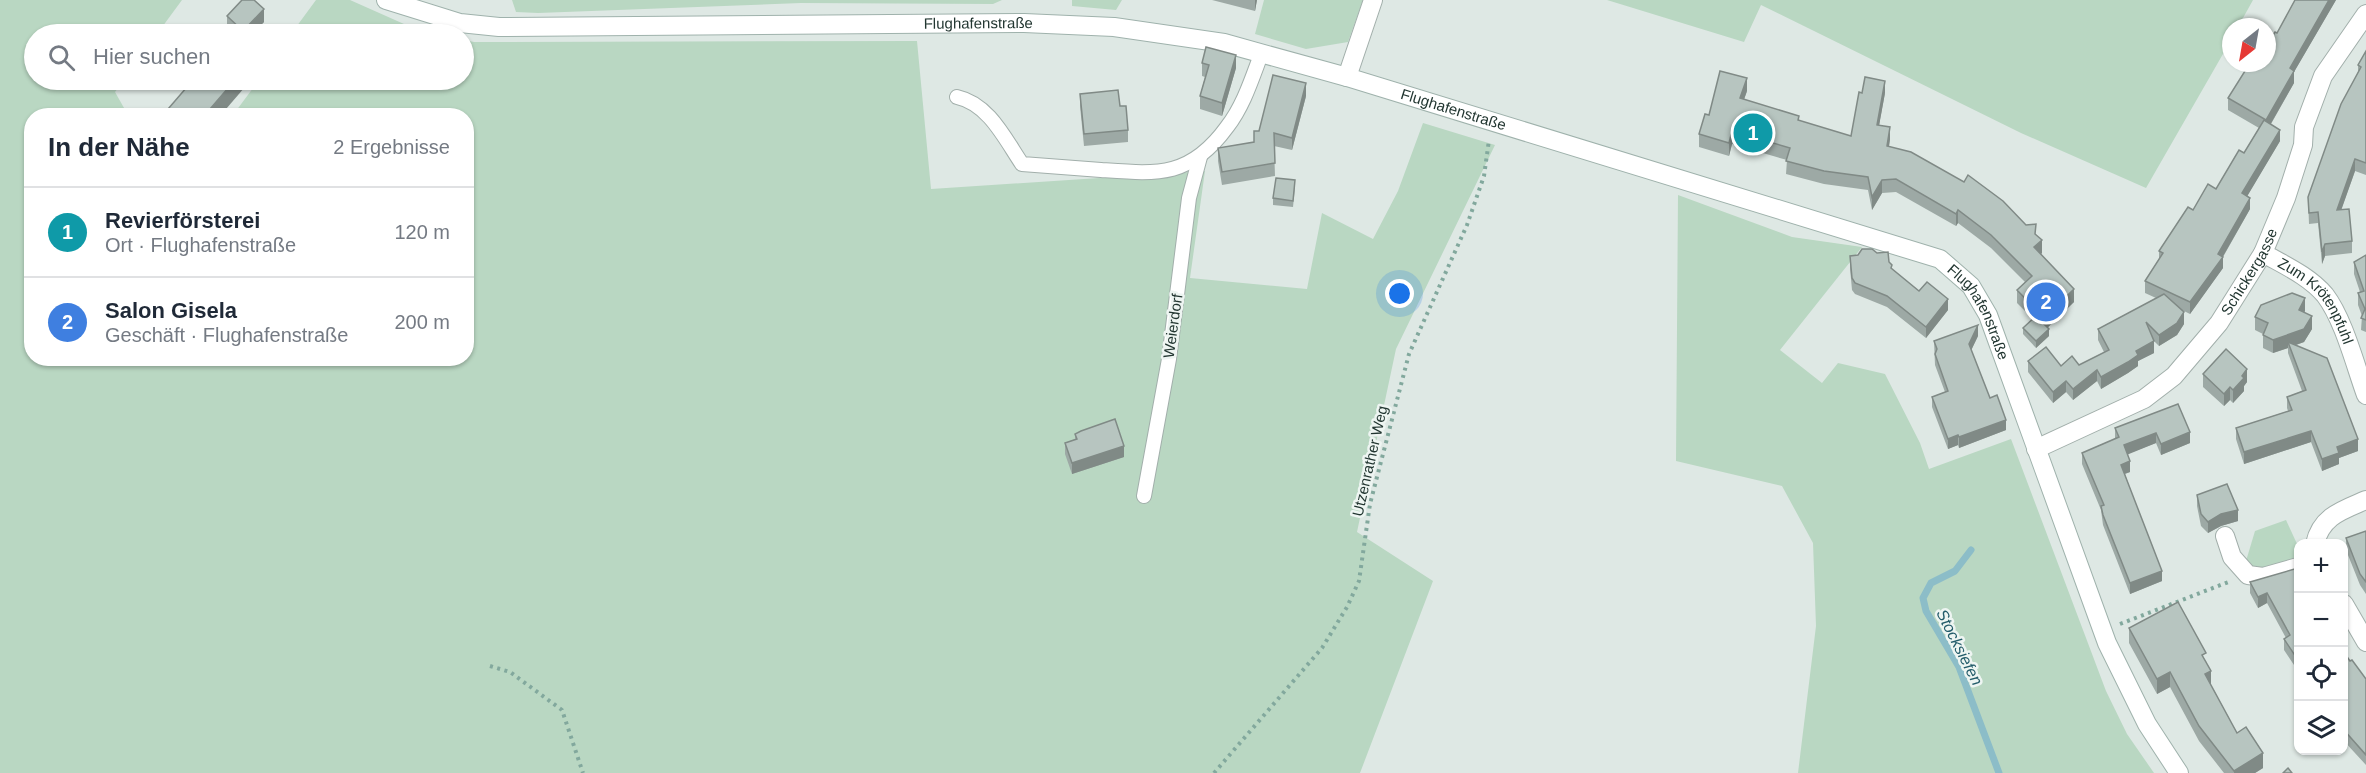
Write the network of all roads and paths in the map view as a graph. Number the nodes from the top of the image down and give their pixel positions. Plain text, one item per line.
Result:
1 (386, 0) edge
2 (1373, 0) edge
3 (2366, 14) edge
4 (1262, 52) junction
5 (1347, 77) junction
6 (957, 97) dead end
7 (1492, 121) junction
8 (1200, 157) junction
9 (2263, 253) junction
10 (2366, 395) edge
11 (2036, 449) junction
12 (1144, 496) dead end
13 (2366, 500) edge
14 (2225, 536) dead end
15 (2317, 539) edge
16 (2294, 568) edge
17 (2247, 575) junction
18 (2348, 612) edge
19 (2103, 631) junction
20 (2366, 642) edge
21 (490, 666) dead end
22 (583, 773) edge
23 (1214, 773) edge
24 (2179, 773) edge

1 - 4 main road, Flughafenstraße
2 - 5 main road
3 - 9 main road, Schickergasse
4 - 5 main road, Flughafenstraße
4 - 8 lane, Weierdorf
5 - 7 main road, Flughafenstraße
6 - 8 lane, Weierdorf
7 - 11 main road, Flughafenstraße
7 - 23 path, Utzenrather Weg
8 - 12 lane, Weierdorf
9 - 10 main road, Zum Krötenpfuhl
9 - 11 main road, Schickergasse
11 - 19 main road, Flughafenstraße
13 - 15 main road
14 - 17 main road
16 - 17 main road
17 - 19 path
18 - 20 main road
19 - 24 main road, Flughafenstraße
21 - 22 path

